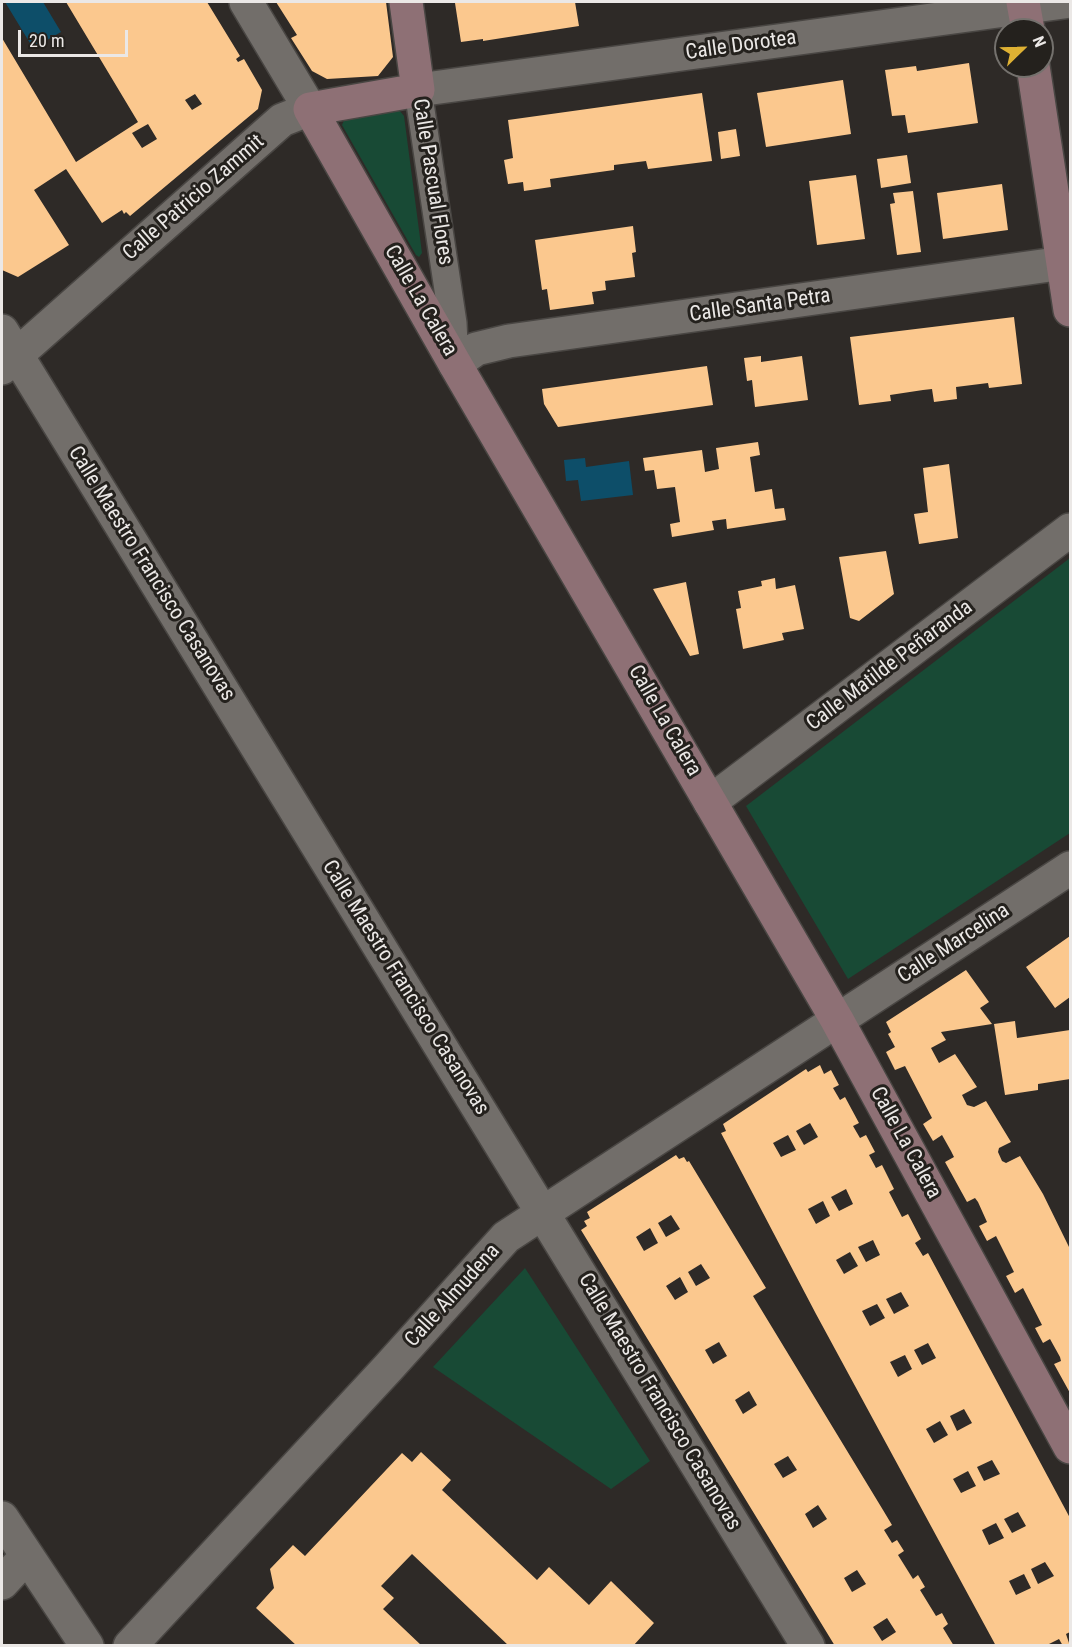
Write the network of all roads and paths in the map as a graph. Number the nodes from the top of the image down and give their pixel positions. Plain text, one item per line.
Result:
1 (246, 2) edge
2 (406, 2) edge
3 (1064, 2) edge
4 (1025, 13) edge
5 (1035, 78) edge
6 (418, 90) junction
7 (310, 109) junction
8 (1067, 263) edge
9 (1071, 310) edge
10 (6, 351) edge
11 (455, 364) junction
12 (1071, 530) edge
13 (711, 802) junction
14 (1071, 868) edge
15 (837, 1020) junction
16 (543, 1212) junction
17 (1071, 1447) edge
18 (2, 1518) edge
19 (27, 1556) junction
20 (2, 1583) edge
21 (87, 1646) edge
22 (130, 1646) edge
23 (808, 1646) edge

1 - 7 street, Calle La Calera
2 - 6 main road, Calle Pascual Flores
3 - 4 street, Calle Dorotea
4 - 6 street, Calle Dorotea
5 - 8 main road
6 - 7 main road, Calle Patricio Zammit
6 - 11 street, Calle Pascual Flores
7 - 10 street, Calle Patricio Zammit
7 - 11 main road, Calle La Calera
8 - 9 main road
8 - 11 street, Calle Santa Petra
10 - 16 street, Calle Maestro Francisco Casanovas
11 - 13 main road, Calle La Calera
12 - 13 street, Calle Matilde Peñaranda
13 - 15 main road, Calle La Calera
14 - 15 street, Calle Marcelina
15 - 16 street, Calle Almudena
15 - 17 main road, Calle La Calera
16 - 22 street, Calle Almudena
16 - 23 street, Calle Maestro Francisco Casanovas
18 - 19 street
19 - 20 street
19 - 21 street

